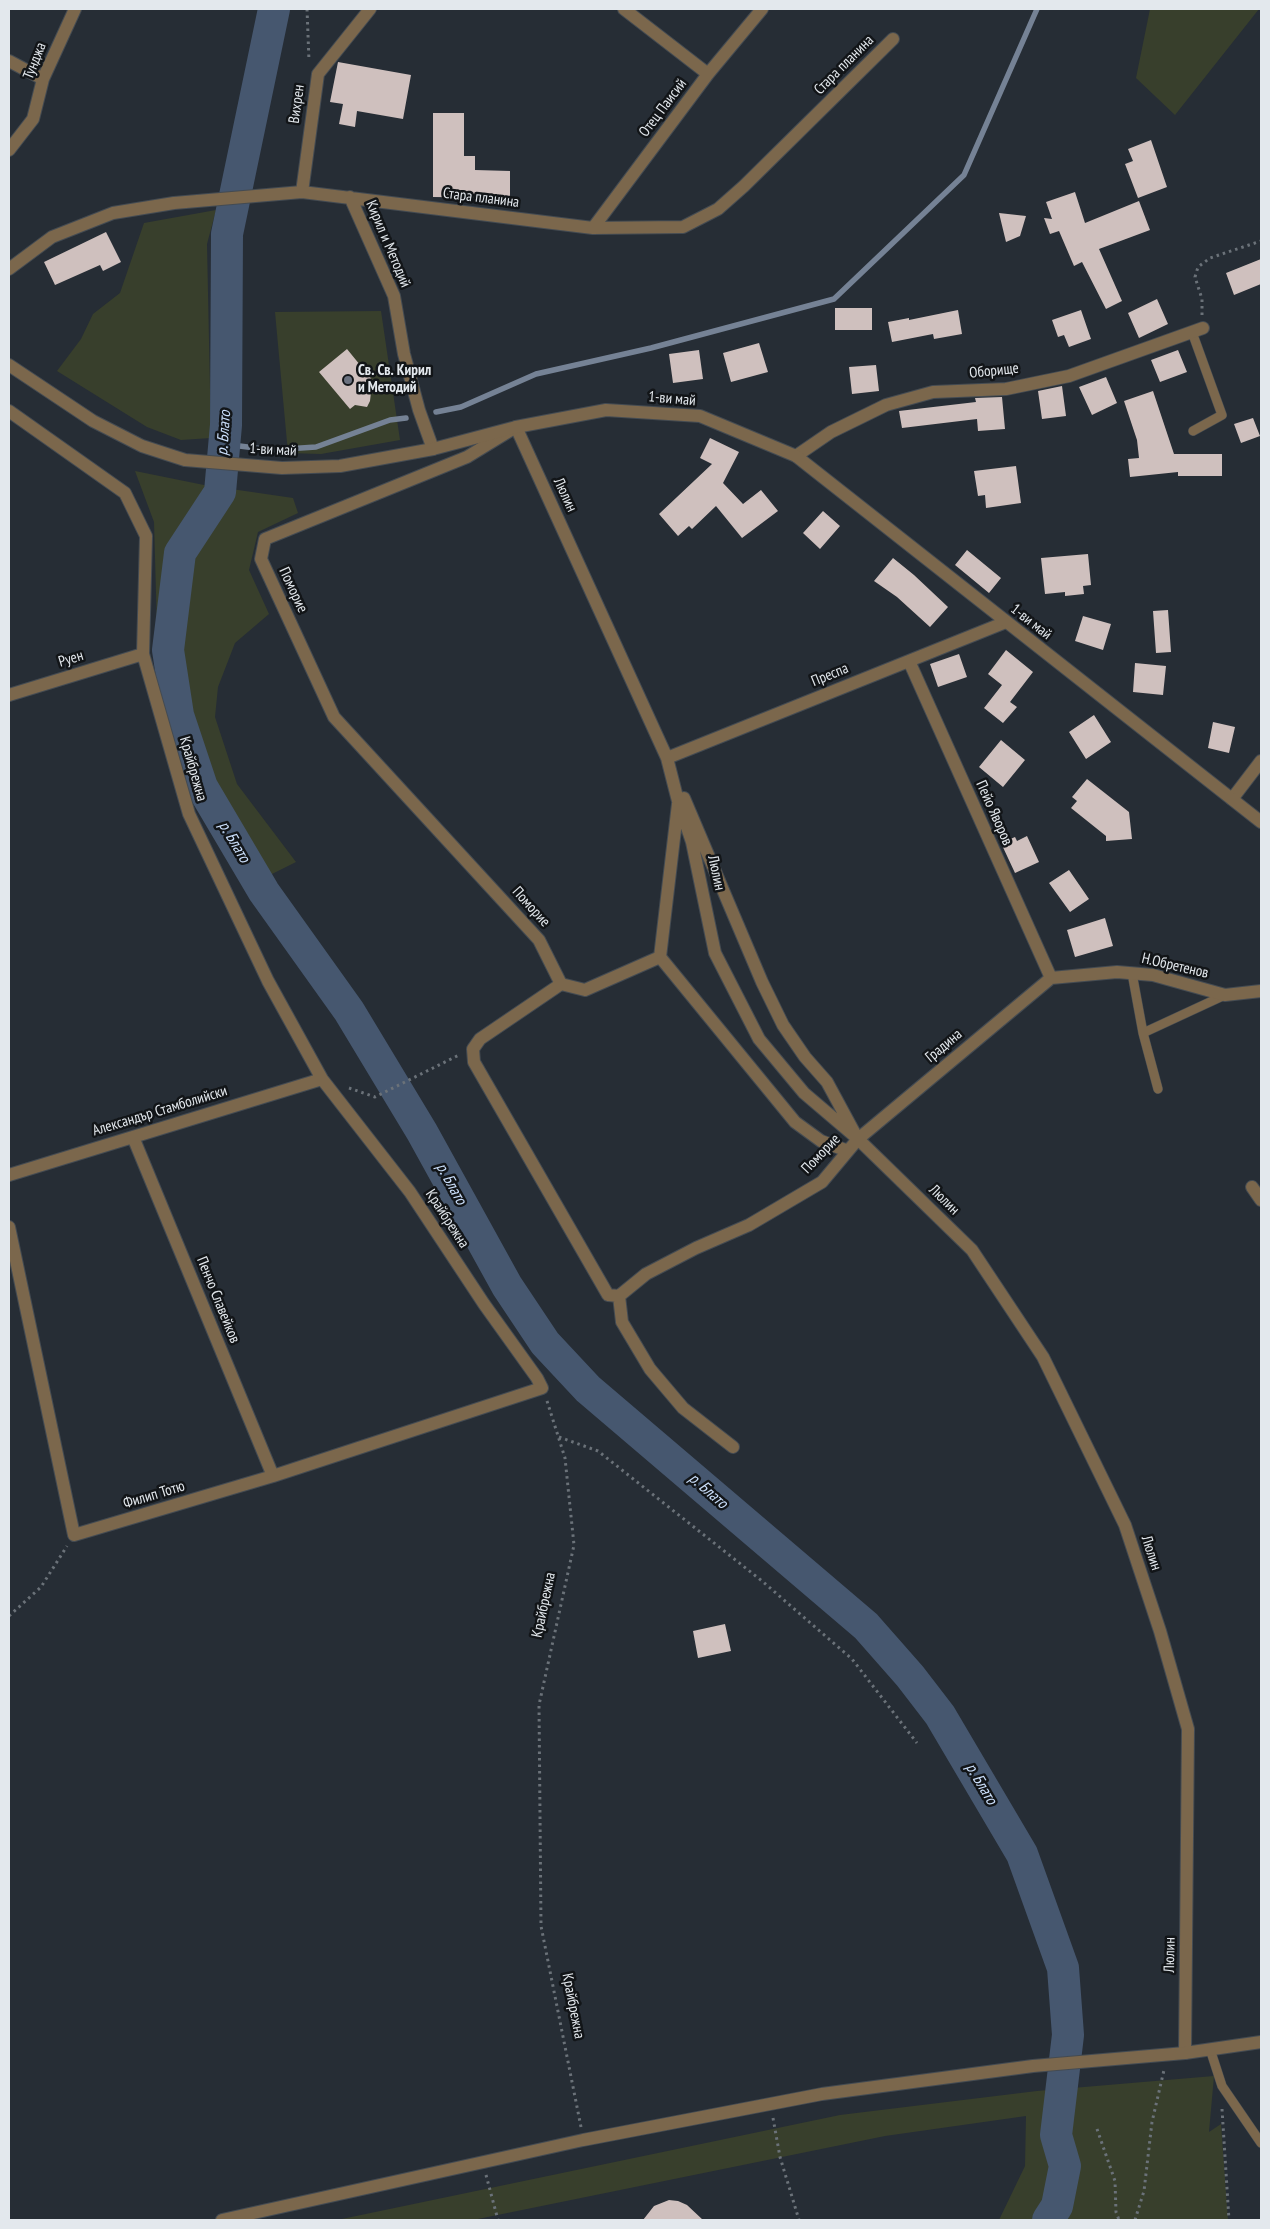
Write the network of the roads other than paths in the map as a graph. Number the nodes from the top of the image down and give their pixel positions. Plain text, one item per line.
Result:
1 (75, 9) edge
2 (370, 9) edge
3 (624, 9) edge
4 (762, 9) edge
5 (893, 39) dead end
6 (9, 61) edge
7 (708, 74) junction
8 (43, 79) junction
9 (9, 150) edge
10 (302, 192) junction
11 (350, 197) junction
12 (593, 228) junction
13 (9, 269) edge
14 (1197, 330) joint
15 (9, 364) edge
16 (9, 411) edge
17 (516, 427) junction
18 (1193, 431) dead end
19 (433, 449) junction
20 (796, 456) junction
21 (1006, 622) junction
22 (143, 654) junction
23 (909, 661) junction
24 (9, 695) edge
25 (667, 758) junction
26 (1261, 761) edge
27 (672, 778) junction
28 (1232, 799) junction
29 (678, 801) junction
30 (1261, 822) edge
31 (660, 957) junction
32 (1132, 973) junction
33 (1051, 978) junction
34 (561, 984) junction
35 (1261, 991) edge
36 (1225, 995) junction
37 (1143, 1033) junction
38 (322, 1079) junction
39 (1158, 1089) dead end
40 (133, 1137) junction
41 (858, 1139) junction
42 (848, 1151) junction
43 (9, 1175) edge
44 (1252, 1187) dead end
45 (1261, 1200) edge
46 (9, 1227) edge
47 (619, 1296) junction
48 (542, 1388) joint
49 (733, 1447) dead end
50 (273, 1476) junction
51 (1261, 2042) edge
52 (1210, 2049) junction
53 (1185, 2053) junction
54 (1261, 2142) edge
55 (222, 2220) edge

1 - 8 street, Тунджа
2 - 10 street, Вихрен
3 - 7 street
4 - 7 street, Отец Паисий
5 - 12 street, Стара планина
6 - 8 street
7 - 12 street, Отец Паисий
8 - 9 street, Тунджа
10 - 11 street, Стара планина
10 - 13 street, Стара планина
11 - 12 street, Стара планина
11 - 19 street, Кирил и Методий
14 - 18 lane
14 - 20 street, Оборище
15 - 19 street, 1-ви май
16 - 22 street, Крайбрежна
17 - 19 street, 1-ви май
17 - 20 street, 1-ви май
17 - 25 street, Люлин
17 - 34 street, Поморие
20 - 21 street, 1-ви май
21 - 23 street, Преспа
21 - 28 street, 1-ви май
22 - 24 street, Руен
22 - 38 street, Крайбрежна
23 - 25 street, Преспа
23 - 33 street, Пейо Яворов
25 - 27 street, Люлин
26 - 28 street
27 - 29 street, Люлин
27 - 41 street
28 - 30 street, 1-ви май
29 - 31 street
29 - 41 street, Люлин
31 - 34 street
31 - 42 street
32 - 33 street, Н.Обретенов
32 - 36 street, Н.Обретенов
32 - 37 lane
33 - 41 street, Градина
34 - 47 street
35 - 36 street, Н.Обретенов
36 - 37 lane
37 - 39 lane
38 - 40 street, Александър Стамболийски
38 - 48 street, Крайбрежна
40 - 43 street, Александър Стамболийски
40 - 50 street, Пенчо Славейков
41 - 42 street, Поморие
41 - 53 street, Люлин
42 - 47 street, Поморие
44 - 45 street
46 - 50 street, Филип Тотю
47 - 49 street
48 - 50 street, Филип Тотю
51 - 52 street
52 - 53 street
52 - 54 lane
53 - 55 street

